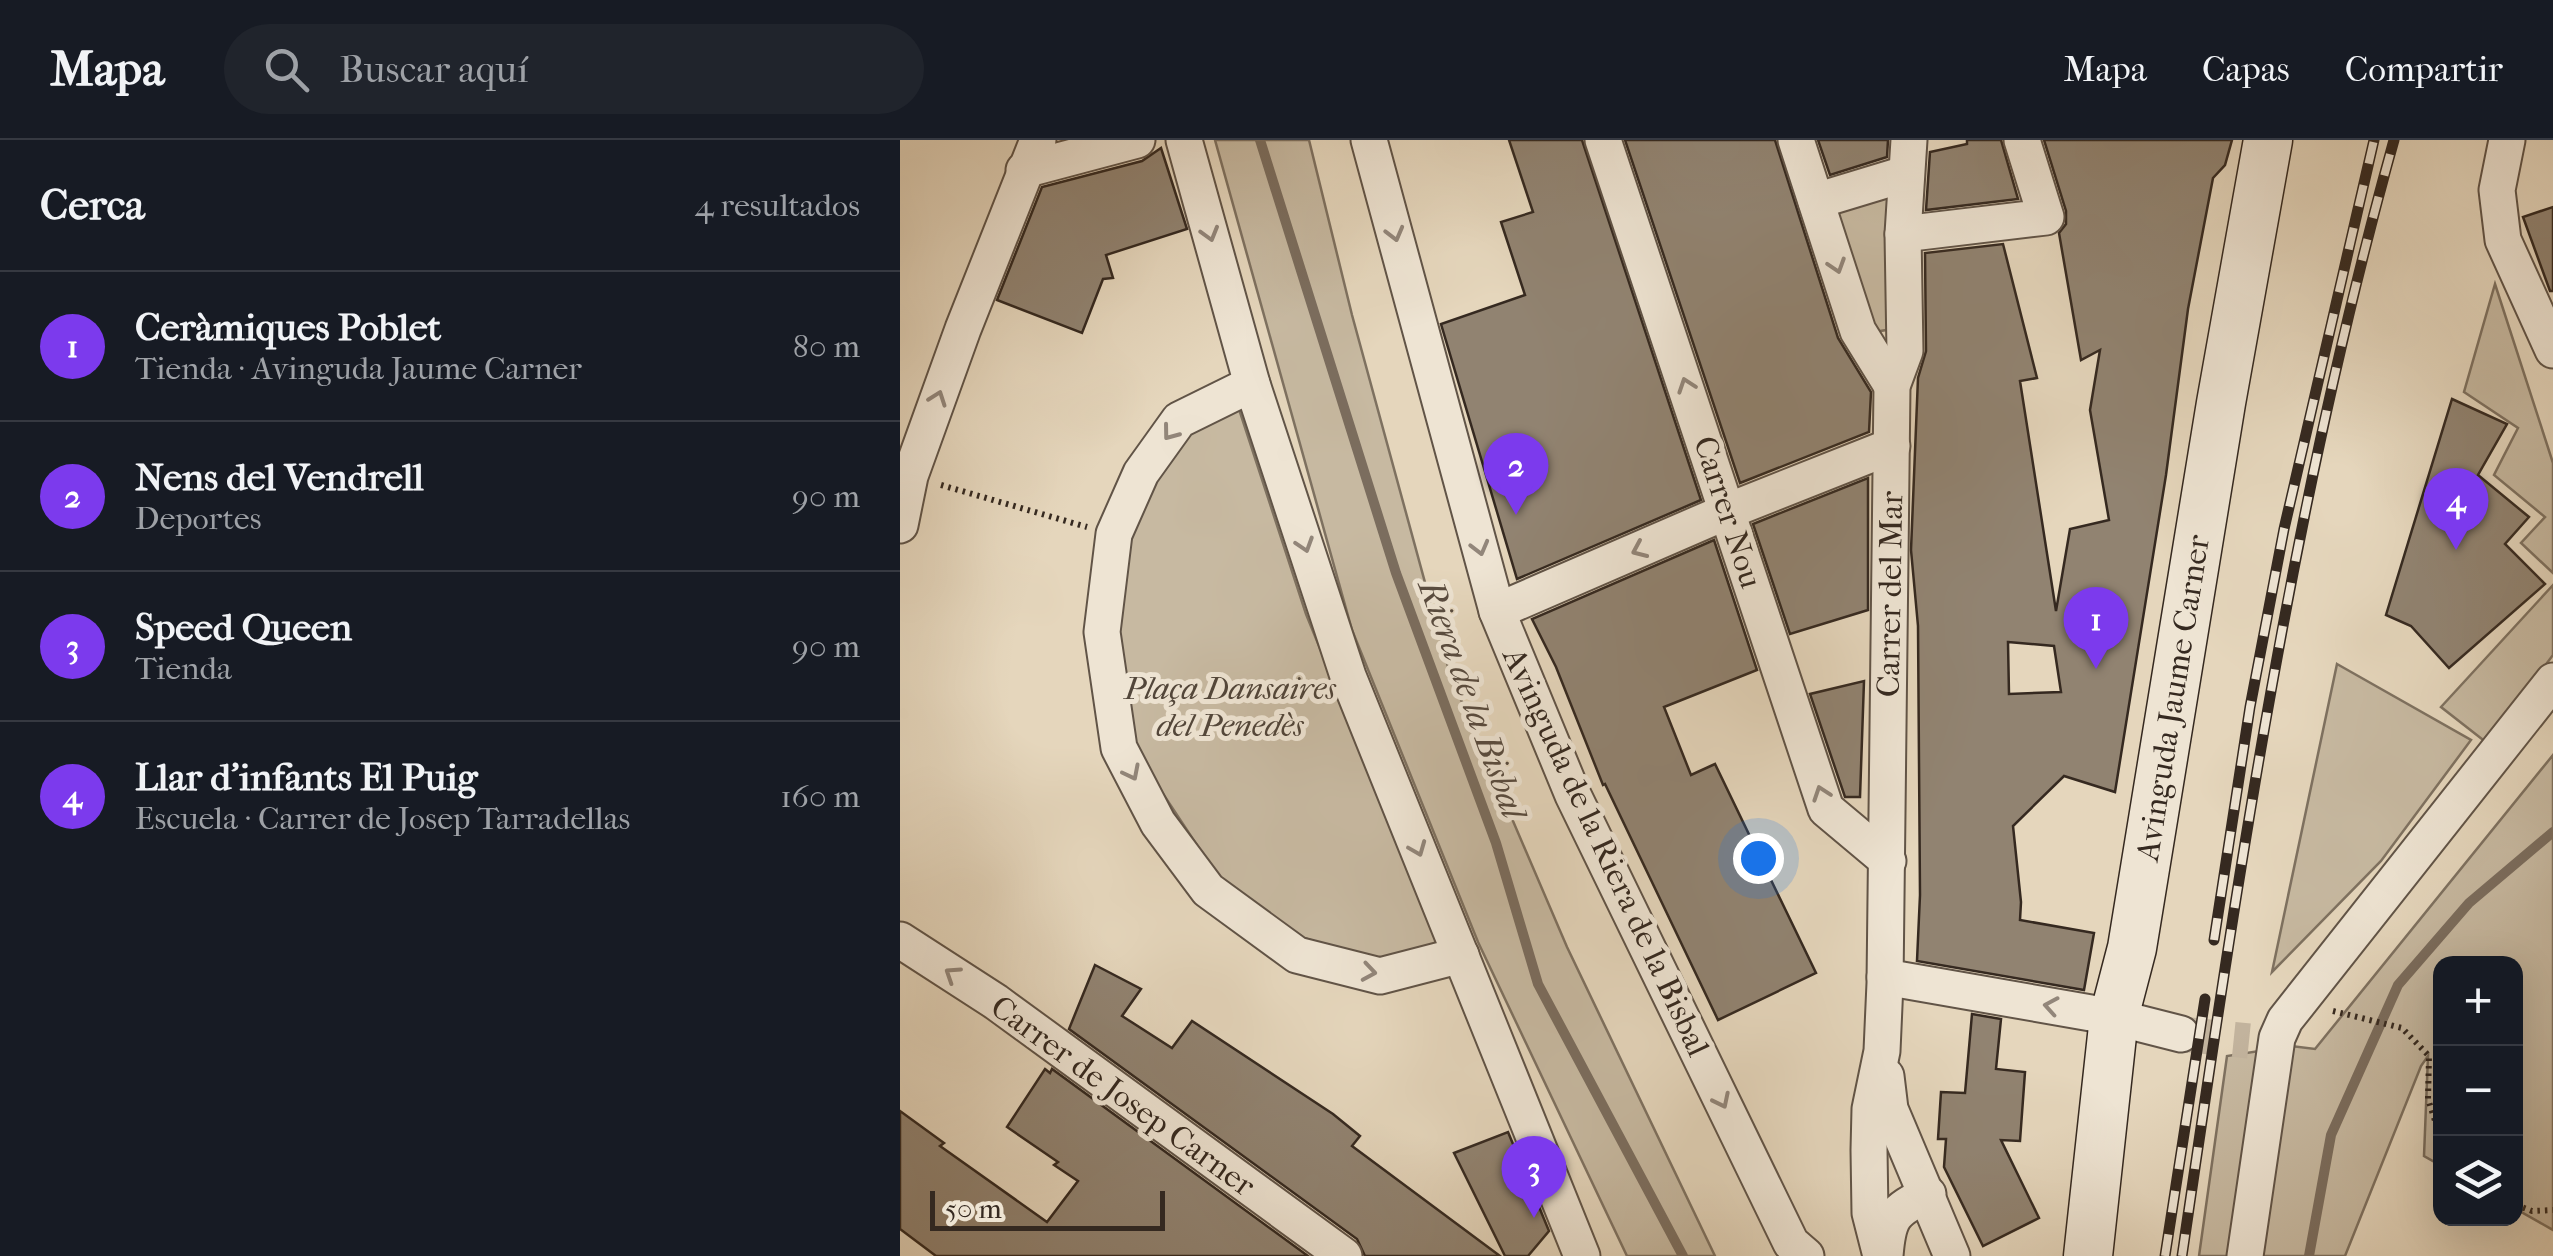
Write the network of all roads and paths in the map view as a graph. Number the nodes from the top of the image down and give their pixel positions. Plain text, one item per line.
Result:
1 (1137, 140) edge
2 (1184, 140) edge
3 (1370, 140) edge
4 (1603, 140) edge
5 (1796, 140) edge
6 (2022, 140) edge
7 (2268, 140) edge
8 (2508, 140) edge
9 (1031, 155) edge
10 (1907, 157) edge
11 (1816, 201) junction
12 (1904, 234) junction
13 (2552, 342) edge
14 (1252, 384) junction
15 (1892, 386) junction
16 (1892, 446) junction
17 (910, 476) junction
18 (1728, 512) junction
19 (900, 525) edge
20 (1114, 534) junction
21 (1497, 612) junction
22 (2553, 680) edge
23 (1888, 860) junction
24 (900, 940) edge
25 (1461, 955) junction
26 (1885, 977) junction
27 (2114, 1017) junction
28 (2359, 1019) dead end
29 (2180, 1034) tunnel mouth
30 (1882, 1051) junction
31 (2433, 1114) edge
32 (1933, 1207) junction
33 (2523, 1207) edge
34 (2553, 1210) edge
35 (1569, 1249) edge
36 (1344, 1256) edge
37 (1806, 1256) edge
38 (1883, 1256) edge
39 (1903, 1256) edge
40 (1952, 1256) edge
41 (2088, 1256) edge
42 (2245, 1256) edge

1 - 9 street
2 -> 14 street
3 -> 21 street, Avinguda de la Riera de la Bisbal
18 -> 4 street, Carrer Nou
5 - 11 street
6 - 12 street
7 - 27 street, Avinguda Jaume Carner
8 - 13 street
17 -> 9 street
10 - 11 street
10 - 12 street, Carrer del Mar
11 -> 15 street
12 - 15 street, Carrer del Mar
14 -> 20 street
14 -> 25 street
15 - 16 street, Carrer del Mar
16 - 18 street
16 - 23 street, Carrer del Mar
17 - 19 street
17 - 20 path
18 -> 21 street
23 -> 18 street, Carrer Nou
20 -> 25 street
21 -> 37 street, Avinguda de la Riera de la Bisbal
22 - 42 street
23 - 26 street, Carrer del Mar
36 -> 24 street, Carrer de Josep Carner
25 - 35 street
27 -> 26 street
26 - 30 street, Carrer del Mar
27 - 29 street
27 - 41 street, Avinguda Jaume Carner
28 - 31 path
30 - 32 street, Carrer del Mar
30 - 38 street, Carrer del Mar
32 - 38 street, Carrer del Mar
32 - 39 street
32 - 40 street, Carrer del Mar
33 - 34 path

